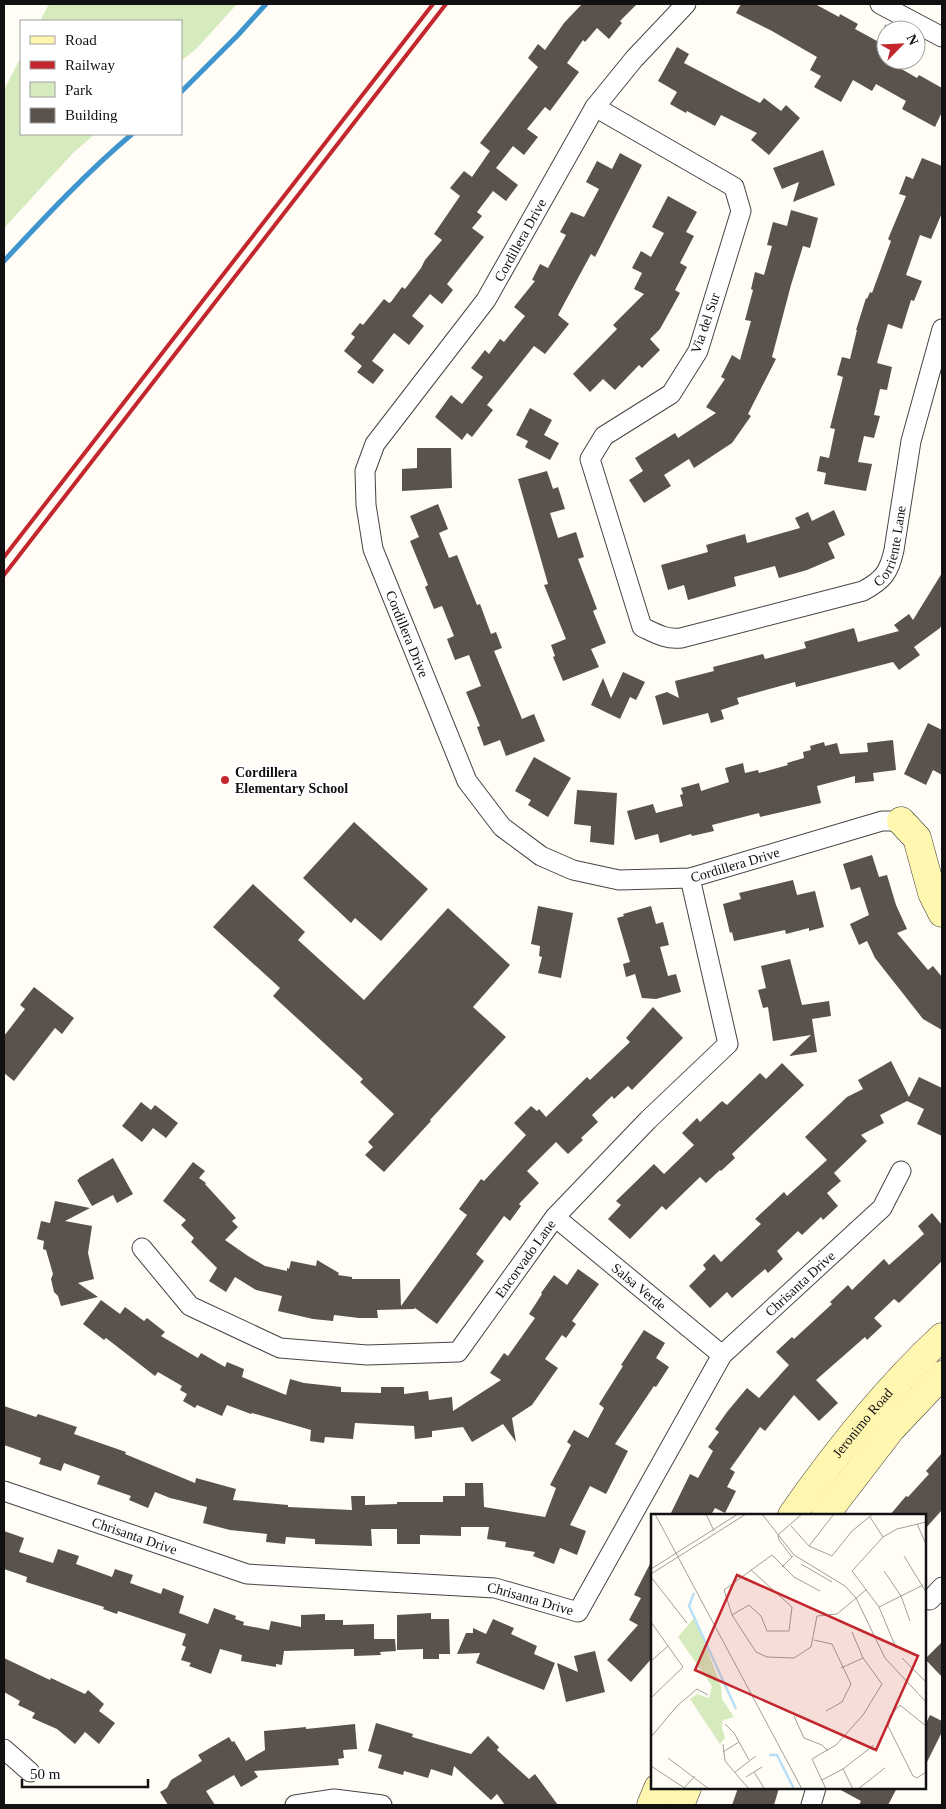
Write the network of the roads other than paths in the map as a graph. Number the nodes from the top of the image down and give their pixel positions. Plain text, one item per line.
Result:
1 (686, 4) edge
2 (880, 4) edge
3 (942, 37) edge
4 (595, 107) junction
5 (942, 329) edge
6 (672, 639) joint
7 (901, 821) joint
8 (690, 878) junction
9 (942, 913) edge
10 (901, 1171) dead end
11 (555, 1217) junction
12 (142, 1248) dead end
13 (942, 1337) edge
14 (722, 1355) junction
15 (942, 1375) edge
16 (4, 1491) edge
17 (793, 1514) edge
18 (826, 1514) edge
19 (4, 1749) edge
20 (30, 1772) dead end
21 (658, 1789) edge
22 (687, 1789) edge
23 (816, 1789) edge
24 (295, 1805) edge
25 (382, 1805) edge
26 (651, 1805) edge
27 (680, 1805) edge
28 (811, 1805) edge

1 - 4 street, Cordillera Drive
2 - 3 street
4 - 6 street, Via del Sur
4 - 8 street, Cordillera Drive
5 - 6 street, Corriente Lane
7 - 8 street, Cordillera Drive
7 - 9 main road, Cordillera Drive
8 - 11 street, Encorvado Lane
10 - 14 street, Chrisanta Drive
11 - 12 street, Encorvado Lane
11 - 14 street, Salsa Verde
13 - 17 main road, Jeronimo Road
14 - 16 street, Chrisanta Drive
15 - 18 main road, Jeronimo Road
19 - 20 street
21 - 26 main road
22 - 27 main road
23 - 28 street
24 - 25 street

